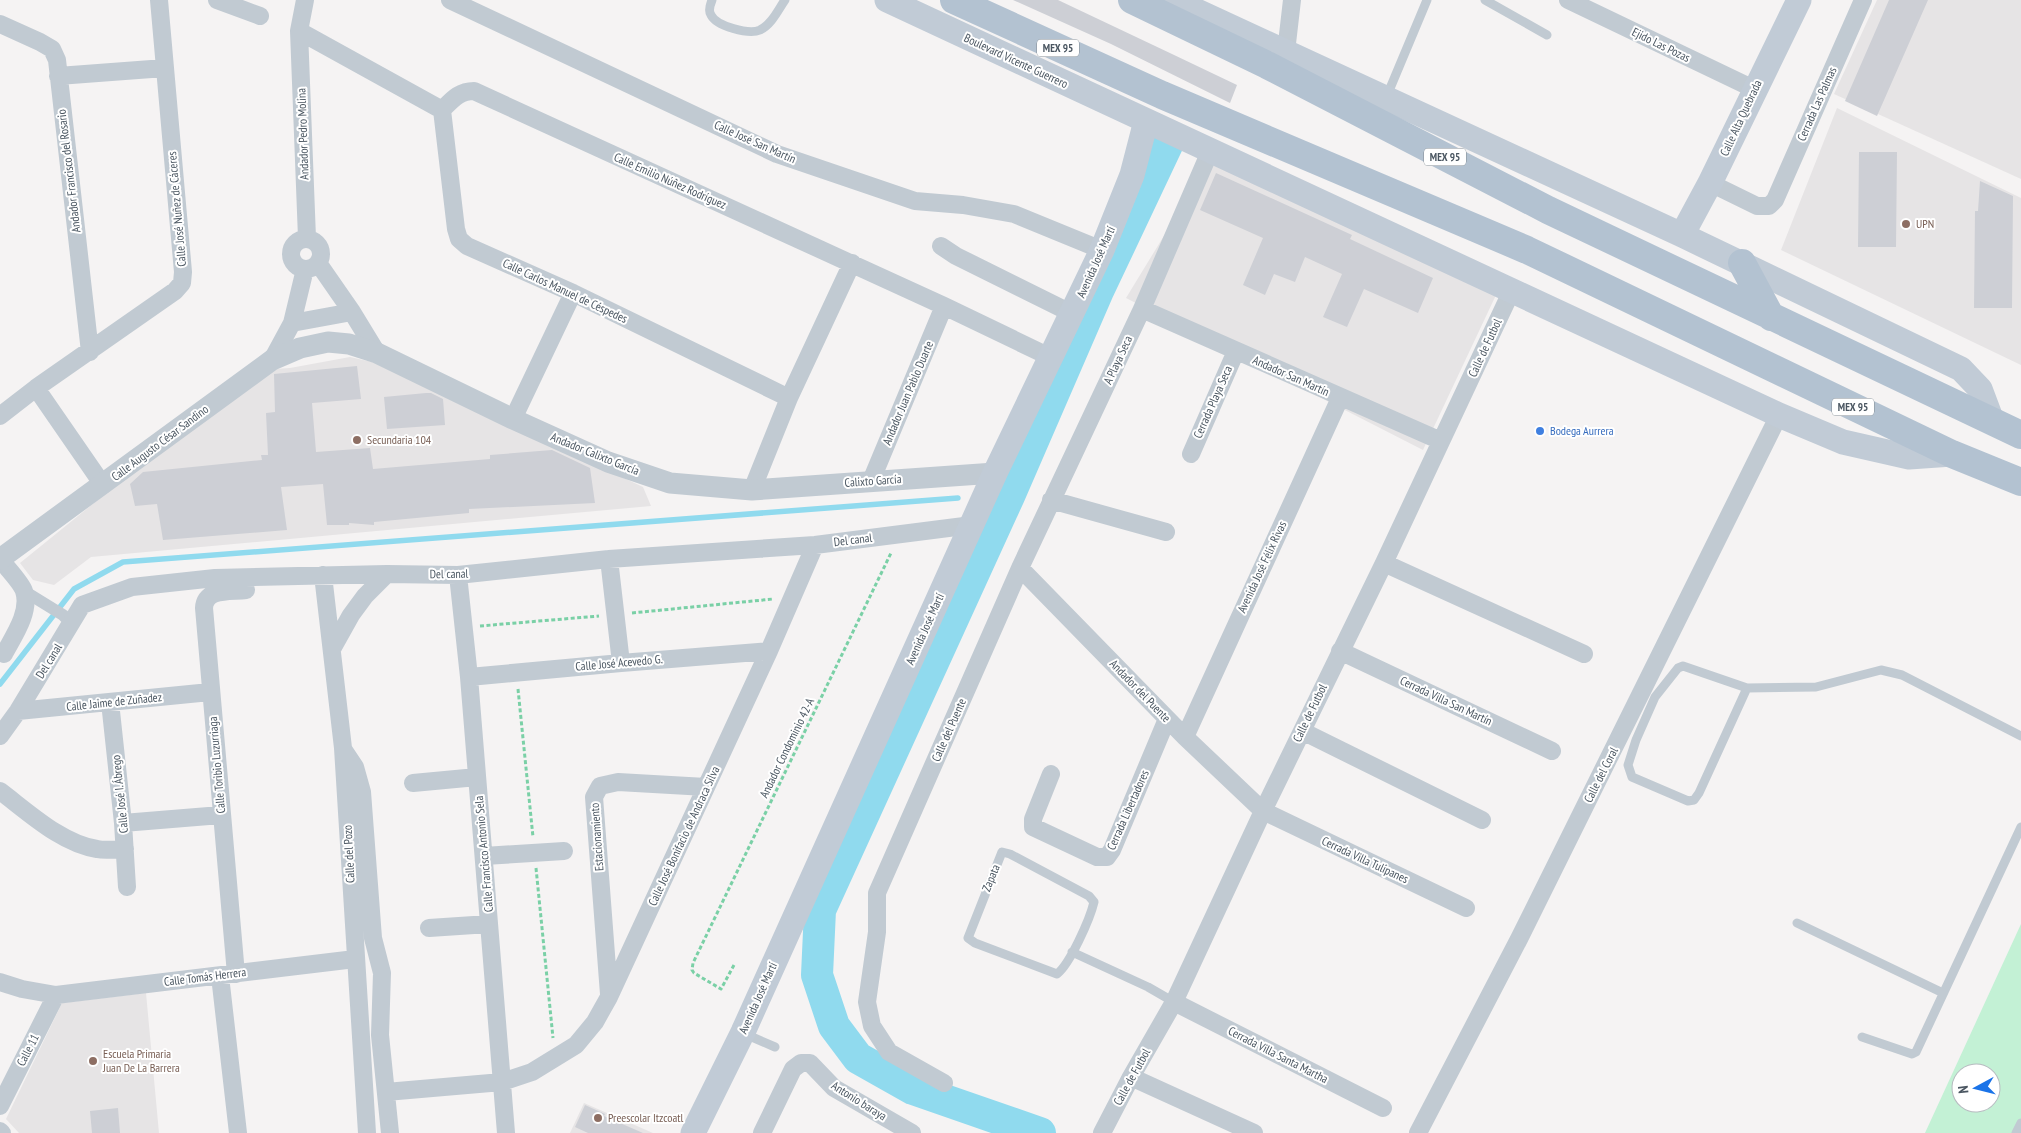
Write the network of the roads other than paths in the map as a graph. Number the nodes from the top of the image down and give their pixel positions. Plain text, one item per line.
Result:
1 (159, 0) edge
2 (217, 0) edge
3 (305, 0) edge
4 (450, 0) edge
5 (712, 0) edge
6 (785, 0) edge
7 (887, 0) edge
8 (954, 0) edge
9 (1132, 0) edge
10 (1292, 0) edge
11 (1427, 0) edge
12 (1485, 0) edge
13 (1568, 0) edge
14 (1799, 0) edge
15 (1863, 0) edge
16 (1185, 3) edge
17 (260, 16) dead end
18 (0, 24) edge
19 (299, 31) junction
20 (1546, 35) dead end
21 (1286, 52) junction
22 (165, 68) junction
23 (58, 76) junction
24 (1754, 89) junction
25 (1386, 98) junction
26 (442, 110) junction
27 (1146, 121) junction
28 (1211, 149) junction
29 (1710, 183) junction
30 (1682, 235) junction
31 (307, 238) junction
32 (941, 246) dead end
33 (1102, 250) junction
34 (852, 263) junction
35 (1742, 263) junction
36 (312, 266) junction
37 (1512, 290) junction
38 (573, 293) junction
39 (944, 306) junction
40 (1142, 309) junction
41 (352, 312) junction
42 (1073, 314) junction
43 (1771, 317) junction
44 (292, 323) junction
45 (328, 342) joint
46 (1236, 351) junction
47 (90, 352) junction
48 (377, 353) junction
49 (1050, 357) junction
50 (272, 360) junction
51 (36, 388) junction
52 (790, 398) junction
53 (1340, 398) junction
54 (1779, 415) junction
55 (0, 416) edge
56 (513, 419) junction
57 (1992, 421) junction
58 (2021, 435) edge
59 (1441, 441) junction
60 (1191, 454) dead end
61 (1952, 454) junction
62 (995, 473) junction
63 (871, 481) junction
64 (2021, 482) edge
65 (103, 485) junction
66 (752, 490) junction
67 (1052, 500) junction
68 (972, 525) junction
69 (1166, 532) dead end
70 (815, 545) junction
71 (0, 559) edge
72 (609, 559) junction
73 (1384, 564) junction
74 (1020, 568) junction
75 (387, 574) junction
76 (323, 575) junction
77 (458, 575) junction
78 (246, 590) dead end
79 (24, 591) junction
80 (67, 619) junction
81 (332, 649) junction
82 (1340, 651) junction
83 (769, 652) junction
84 (4, 654) dead end
85 (1584, 654) dead end
86 (621, 663) junction
87 (470, 677) junction
88 (1747, 688) junction
89 (210, 692) junction
90 (110, 702) junction
91 (18, 711) junction
92 (1167, 719) junction
93 (1302, 731) junction
94 (0, 736) edge
95 (2021, 736) edge
96 (1185, 737) junction
97 (343, 748) junction
98 (1552, 751) dead end
99 (1051, 774) dead end
100 (478, 777) junction
101 (413, 783) dead end
102 (706, 787) junction
103 (0, 792) edge
104 (1263, 811) junction
105 (222, 815) junction
106 (1482, 820) dead end
107 (123, 823) junction
108 (2021, 827) edge
109 (125, 849) junction
110 (564, 851) dead end
111 (484, 856) junction
112 (127, 887) dead end
113 (1466, 908) dead end
114 (1797, 923) dead end
115 (489, 924) junction
116 (429, 928) dead end
117 (1072, 952) junction
118 (355, 959) junction
119 (228, 975) junction
120 (0, 982) edge
121 (1943, 994) junction
122 (56, 995) junction
123 (609, 997) junction
124 (1174, 1002) junction
125 (743, 1032) junction
126 (1862, 1037) dead end
127 (775, 1047) dead end
128 (1131, 1077) junction
129 (502, 1082) junction
130 (944, 1083) dead end
131 (386, 1092) junction
132 (0, 1106) edge
133 (1383, 1108) dead end
134 (2021, 1123) edge
135 (238, 1133) edge
136 (367, 1133) edge
137 (390, 1133) edge
138 (506, 1133) edge
139 (693, 1133) edge
140 (762, 1133) edge
141 (912, 1133) edge
142 (1102, 1133) edge
143 (1254, 1133) edge
144 (1418, 1133) edge
145 (2016, 1133) edge

1 - 22 street, Calle José Nuñez de Cáceres
2 - 17 street
3 - 19 street, Andador Pedro Molina
4 - 33 street, Calle José San Martín
5 - 6 lane
7 - 27 main road, Boulevard Vicente Guerrero
8 - 61 main road, MEX 95
9 - 43 main road, MEX 95
10 - 21 street
11 - 25 lane
12 - 20 lane
13 - 24 street, Ejido Las Pozas
14 - 24 main road, Calle Alta Quebrada
15 - 29 street, Cerrada Las Palmas
16 - 21 main road
18 - 23 street, Andador Francisco del Rosario
19 - 26 street
19 - 31 street, Andador Pedro Molina
21 - 25 main road
22 - 23 street
22 - 47 street, Calle José Nuñez de Cáceres
23 - 47 street, Andador Francisco del Rosario
24 - 29 main road, Calle Alta Quebrada
25 - 30 main road
26 - 34 street, Calle Emilio Núñez Rodríguez
26 - 38 street, Calle Carlos Manuel de Céspedes
27 - 28 main road, Boulevard Vicente Guerrero
27 - 33 main road, Avenida José Martí
28 - 37 main road, Boulevard Vicente Guerrero
28 - 40 street, A Playa Seca
29 - 30 main road, Calle Alta Quebrada
30 - 35 main road
31 - 36 street
31 - 36 street
32 - 42 street
33 - 42 main road, Avenida José Martí
34 - 39 street, Calle Emilio Núñez Rodríguez
34 - 52 street
35 - 43 main road
35 - 57 main road
36 - 41 street
36 - 44 street
37 - 54 main road, Boulevard Vicente Guerrero
37 - 59 street, Calle de Futbol
38 - 52 street, Calle Carlos Manuel de Céspedes
38 - 56 street
39 - 49 street, Calle Emilio Núñez Rodríguez
39 - 63 street, Andador Juan Pablo Duarte
40 - 46 street, Andador San Martín
40 - 67 street, A Playa Seca
41 - 44 street
41 - 48 street
42 - 49 main road, Avenida José Martí
43 - 57 main road, MEX 95
44 - 50 street
45 - 48 street, Andador Calixto García
45 - 50 street, Calle Augusto César Sandino
46 - 53 street, Andador San Martín
46 - 60 street, Cerrada Playa Seca
47 - 51 street, Calle José Nuñez de Cáceres
48 - 56 street, Andador Calixto García
49 - 62 main road, Avenida José Martí
50 - 65 street, Calle Augusto César Sandino
51 - 55 street, Calle José Nuñez de Cáceres
51 - 65 street
52 - 66 street
53 - 59 street, Andador San Martín
53 - 96 street, Avenida José Félix Rivas
54 - 61 main road, Boulevard Vicente Guerrero
54 - 144 street, Calle del Coral
56 - 66 street, Andador Calixto García
57 - 58 main road, MEX 95
59 - 73 street, Calle de Futbol
61 - 64 main road, MEX 95
62 - 63 street, Calixto García
62 - 68 main road, Avenida José Martí
63 - 66 street, Calixto García
65 - 71 street, Calle Augusto César Sandino
67 - 69 street
67 - 74 street, A Playa Seca
68 - 70 street, Del canal
68 - 125 main road, Avenida José Martí
70 - 72 street, Del canal
70 - 83 street, Calle José Bonifacio de Andraca Silva
71 - 79 street
72 - 77 street, Del canal
72 - 86 street
73 - 82 street, Calle de Futbol
73 - 85 street
74 - 92 street, Andador del Puente
74 - 130 street, Calle del Puente
75 - 76 street, Del canal
75 - 77 street, Del canal
75 - 81 street
76 - 80 street, Del canal
76 - 81 street, Calle del Pozo
77 - 87 street, Calle Francisco Antonio Sela
78 - 89 street, Calle Toribio Luzurriaga
79 - 80 street
79 - 84 street
80 - 91 street, Del canal
81 - 97 street, Calle del Pozo
82 - 93 street, Calle de Futbol
82 - 98 street, Cerrada Villa San Martín
83 - 86 street, Calle José Acevedo G.
83 - 102 street, Calle José Bonifacio de Andraca Silva
86 - 87 street, Calle José Acevedo G.
87 - 100 street, Calle Francisco Antonio Sela
88 - 88 lane
88 - 95 lane
89 - 90 street, Calle Jaime de Zuñadez
89 - 105 street, Calle Toribio Luzurriaga
90 - 91 street, Calle Jaime de Zuñadez
90 - 107 street, Calle José I. Ábrego
91 - 94 street, Del canal
92 - 96 street, Andador del Puente
92 - 99 street, Cerrada Libertadores
93 - 104 street, Calle de Futbol
93 - 106 street
96 - 104 street, Andador del Puente
97 - 118 street, Calle del Pozo
97 - 131 street
100 - 101 street
100 - 111 street, Calle Francisco Antonio Sela
102 - 123 street, Calle José Bonifacio de Andraca Silva
102 - 123 street, Estacionamiento
103 - 109 street
104 - 113 street, Cerrada Villa Tulipanes
104 - 124 street, Calle de Futbol
105 - 107 street
105 - 119 street, Calle Toribio Luzurriaga
107 - 109 street, Calle José I. Ábrego
108 - 121 lane
109 - 112 street, Calle José I. Ábrego
110 - 111 street
111 - 115 street, Calle Francisco Antonio Sela
114 - 121 lane
115 - 116 street
115 - 129 street, Calle Francisco Antonio Sela
117 - 117 lane, Zapata
117 - 124 lane
118 - 119 street, Calle Tomás Herrera
118 - 136 street, Calle del Pozo
119 - 122 street, Calle Tomás Herrera
119 - 135 street, Calle Toribio Luzurriaga
120 - 122 street, Calle Tomás Herrera
121 - 126 lane
122 - 132 street, Calle 11
123 - 129 street, Calle José Bonifacio de Andraca Silva
124 - 128 street, Calle de Futbol
124 - 133 street, Cerrada Villa Santa Martha
125 - 127 lane
125 - 139 main road, Avenida José Martí
128 - 142 street, Calle de Futbol
128 - 143 street
129 - 131 street, Calle José Bonifacio de Andraca Silva
129 - 138 street, Calle Francisco Antonio Sela
131 - 137 street
134 - 145 lane
140 - 141 street, Antonio baraya

